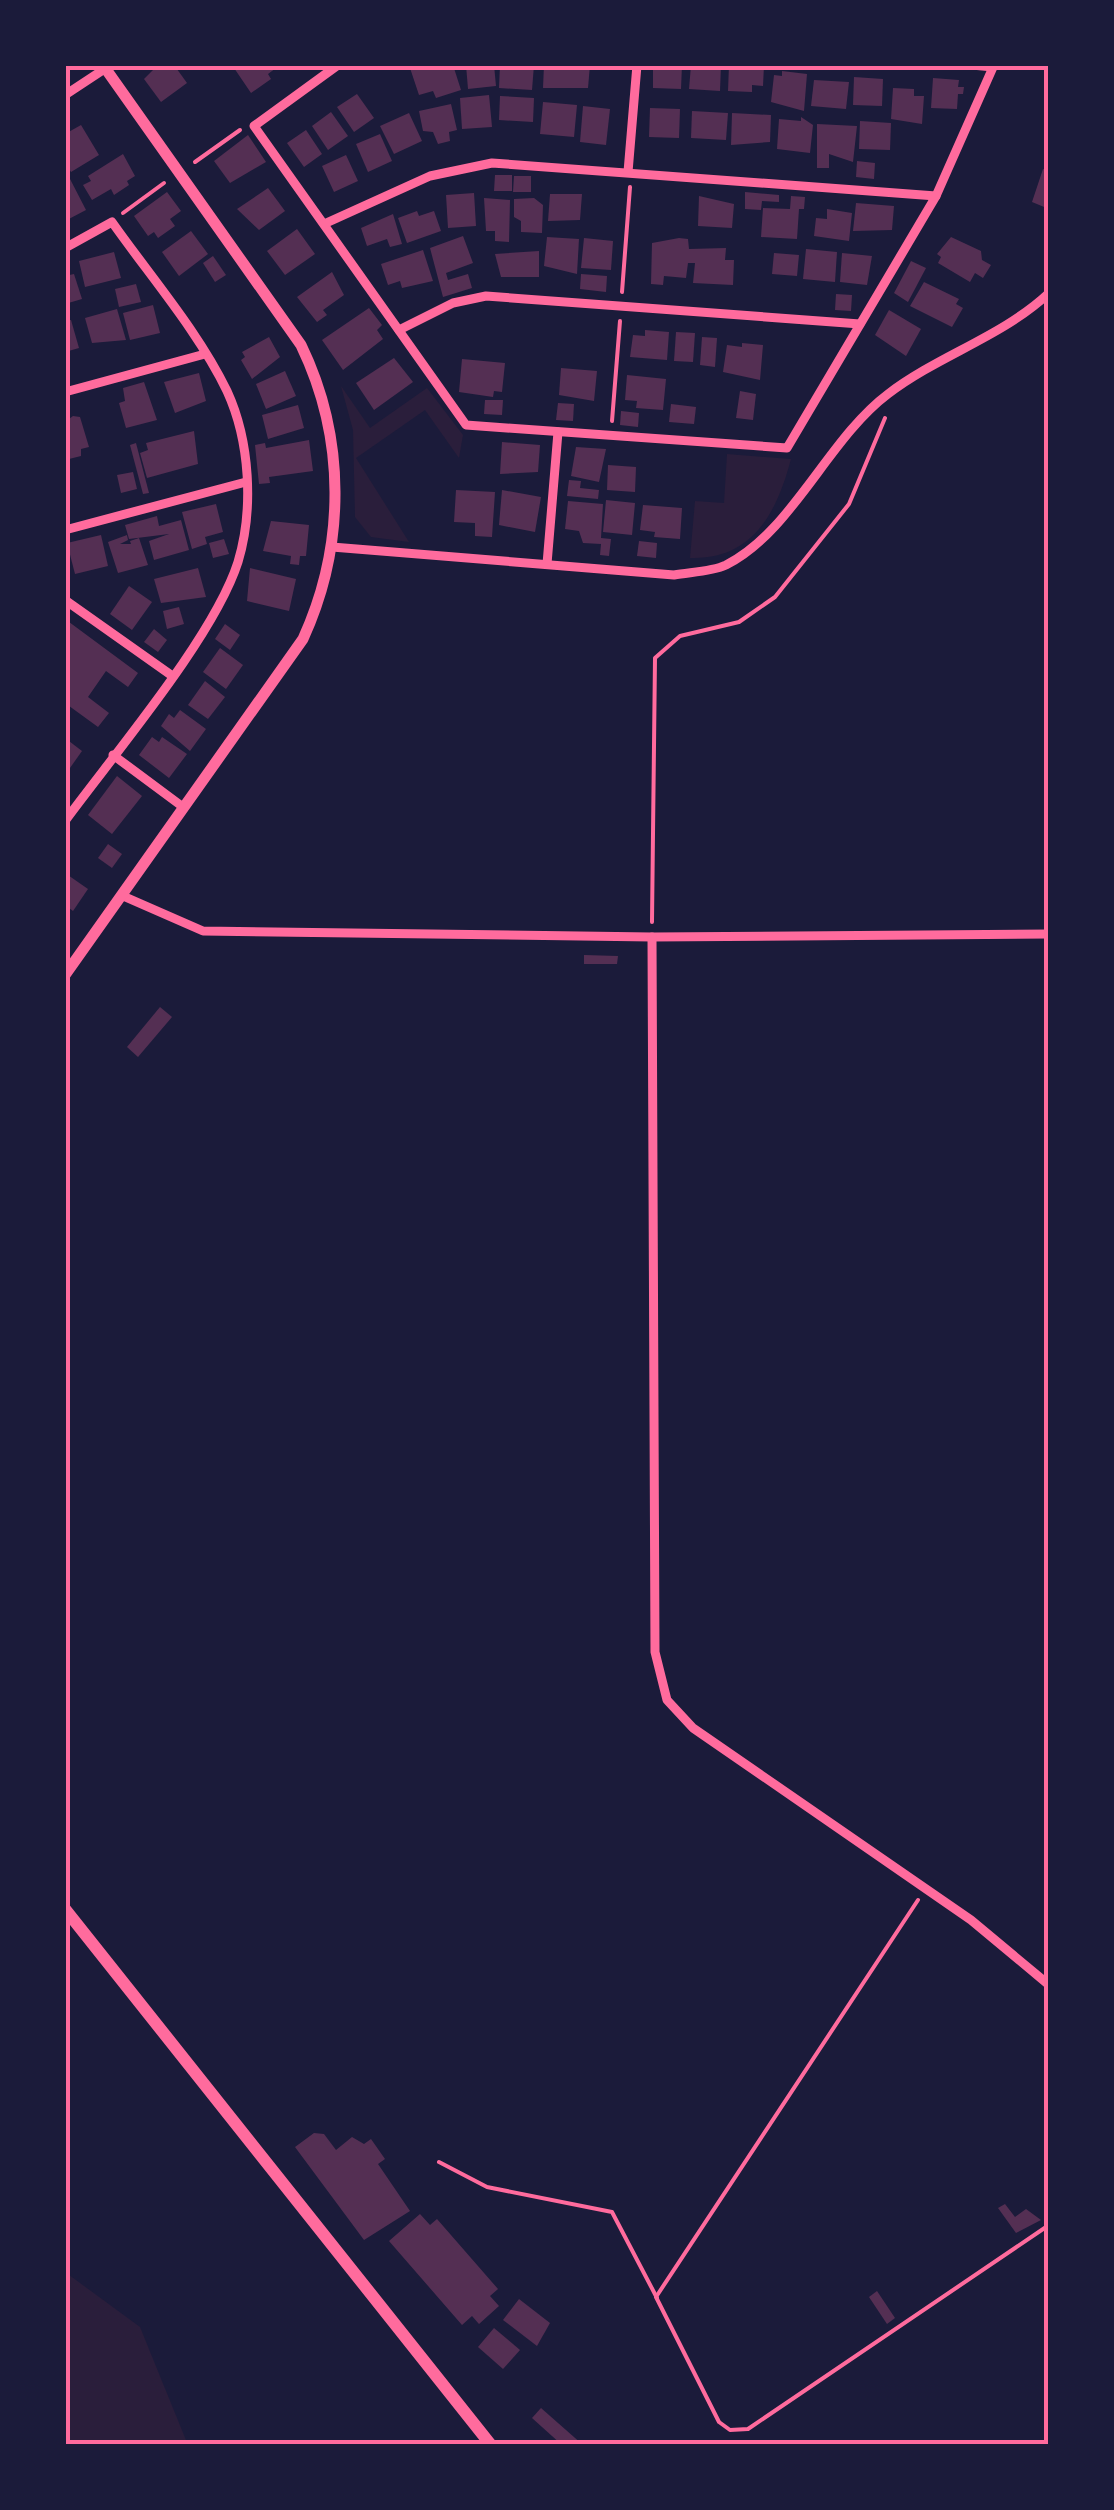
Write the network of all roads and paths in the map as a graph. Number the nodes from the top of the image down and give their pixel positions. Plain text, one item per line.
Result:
1 (338, 65) edge
2 (637, 65) edge
3 (972, 65) edge
4 (106, 66) edge
5 (993, 66) edge
6 (65, 94) edge
7 (245, 129) junction
8 (195, 162) dead end
9 (629, 172) junction
10 (169, 180) dead end
11 (936, 196) junction
12 (112, 222) junction
13 (324, 224) junction
14 (65, 248) edge
15 (1049, 293) edge
16 (621, 304) junction
17 (860, 324) junction
18 (399, 330) junction
19 (205, 354) junction
20 (65, 392) edge
21 (885, 418) dead end
22 (558, 432) junction
23 (610, 436) junction
24 (246, 482) junction
25 (65, 530) edge
26 (332, 548) junction
27 (547, 564) junction
28 (65, 600) edge
29 (171, 675) junction
30 (113, 755) junction
31 (183, 807) junction
32 (65, 821) edge
33 (123, 896) junction
34 (1049, 934) edge
35 (652, 937) junction
36 (65, 975) edge
37 (925, 1890) junction
38 (65, 1908) edge
39 (1049, 1985) edge
40 (439, 2162) dead end
41 (1049, 2225) edge
42 (657, 2298) junction
43 (491, 2445) edge

1 - 7 street
2 - 9 street
3 - 5 street
4 - 6 street
4 - 26 street
5 - 11 street
7 - 8 path
7 - 13 street
9 - 11 street
9 - 13 street
9 - 16 path
10 - 12 path
11 - 17 street
12 - 14 street
12 - 19 street
13 - 18 street
15 - 27 street
16 - 17 street
16 - 18 street
16 - 23 path
17 - 23 street
18 - 22 street
19 - 20 street
19 - 24 street
21 - 35 path
22 - 23 street
22 - 27 street
24 - 25 street
24 - 29 street
26 - 27 street
26 - 31 street
28 - 29 street
29 - 30 street
30 - 31 street
30 - 32 street
31 - 33 street
33 - 35 street
33 - 36 street
34 - 35 street
35 - 37 street
37 - 39 street
37 - 42 path
38 - 43 main road
40 - 42 path
41 - 42 path

